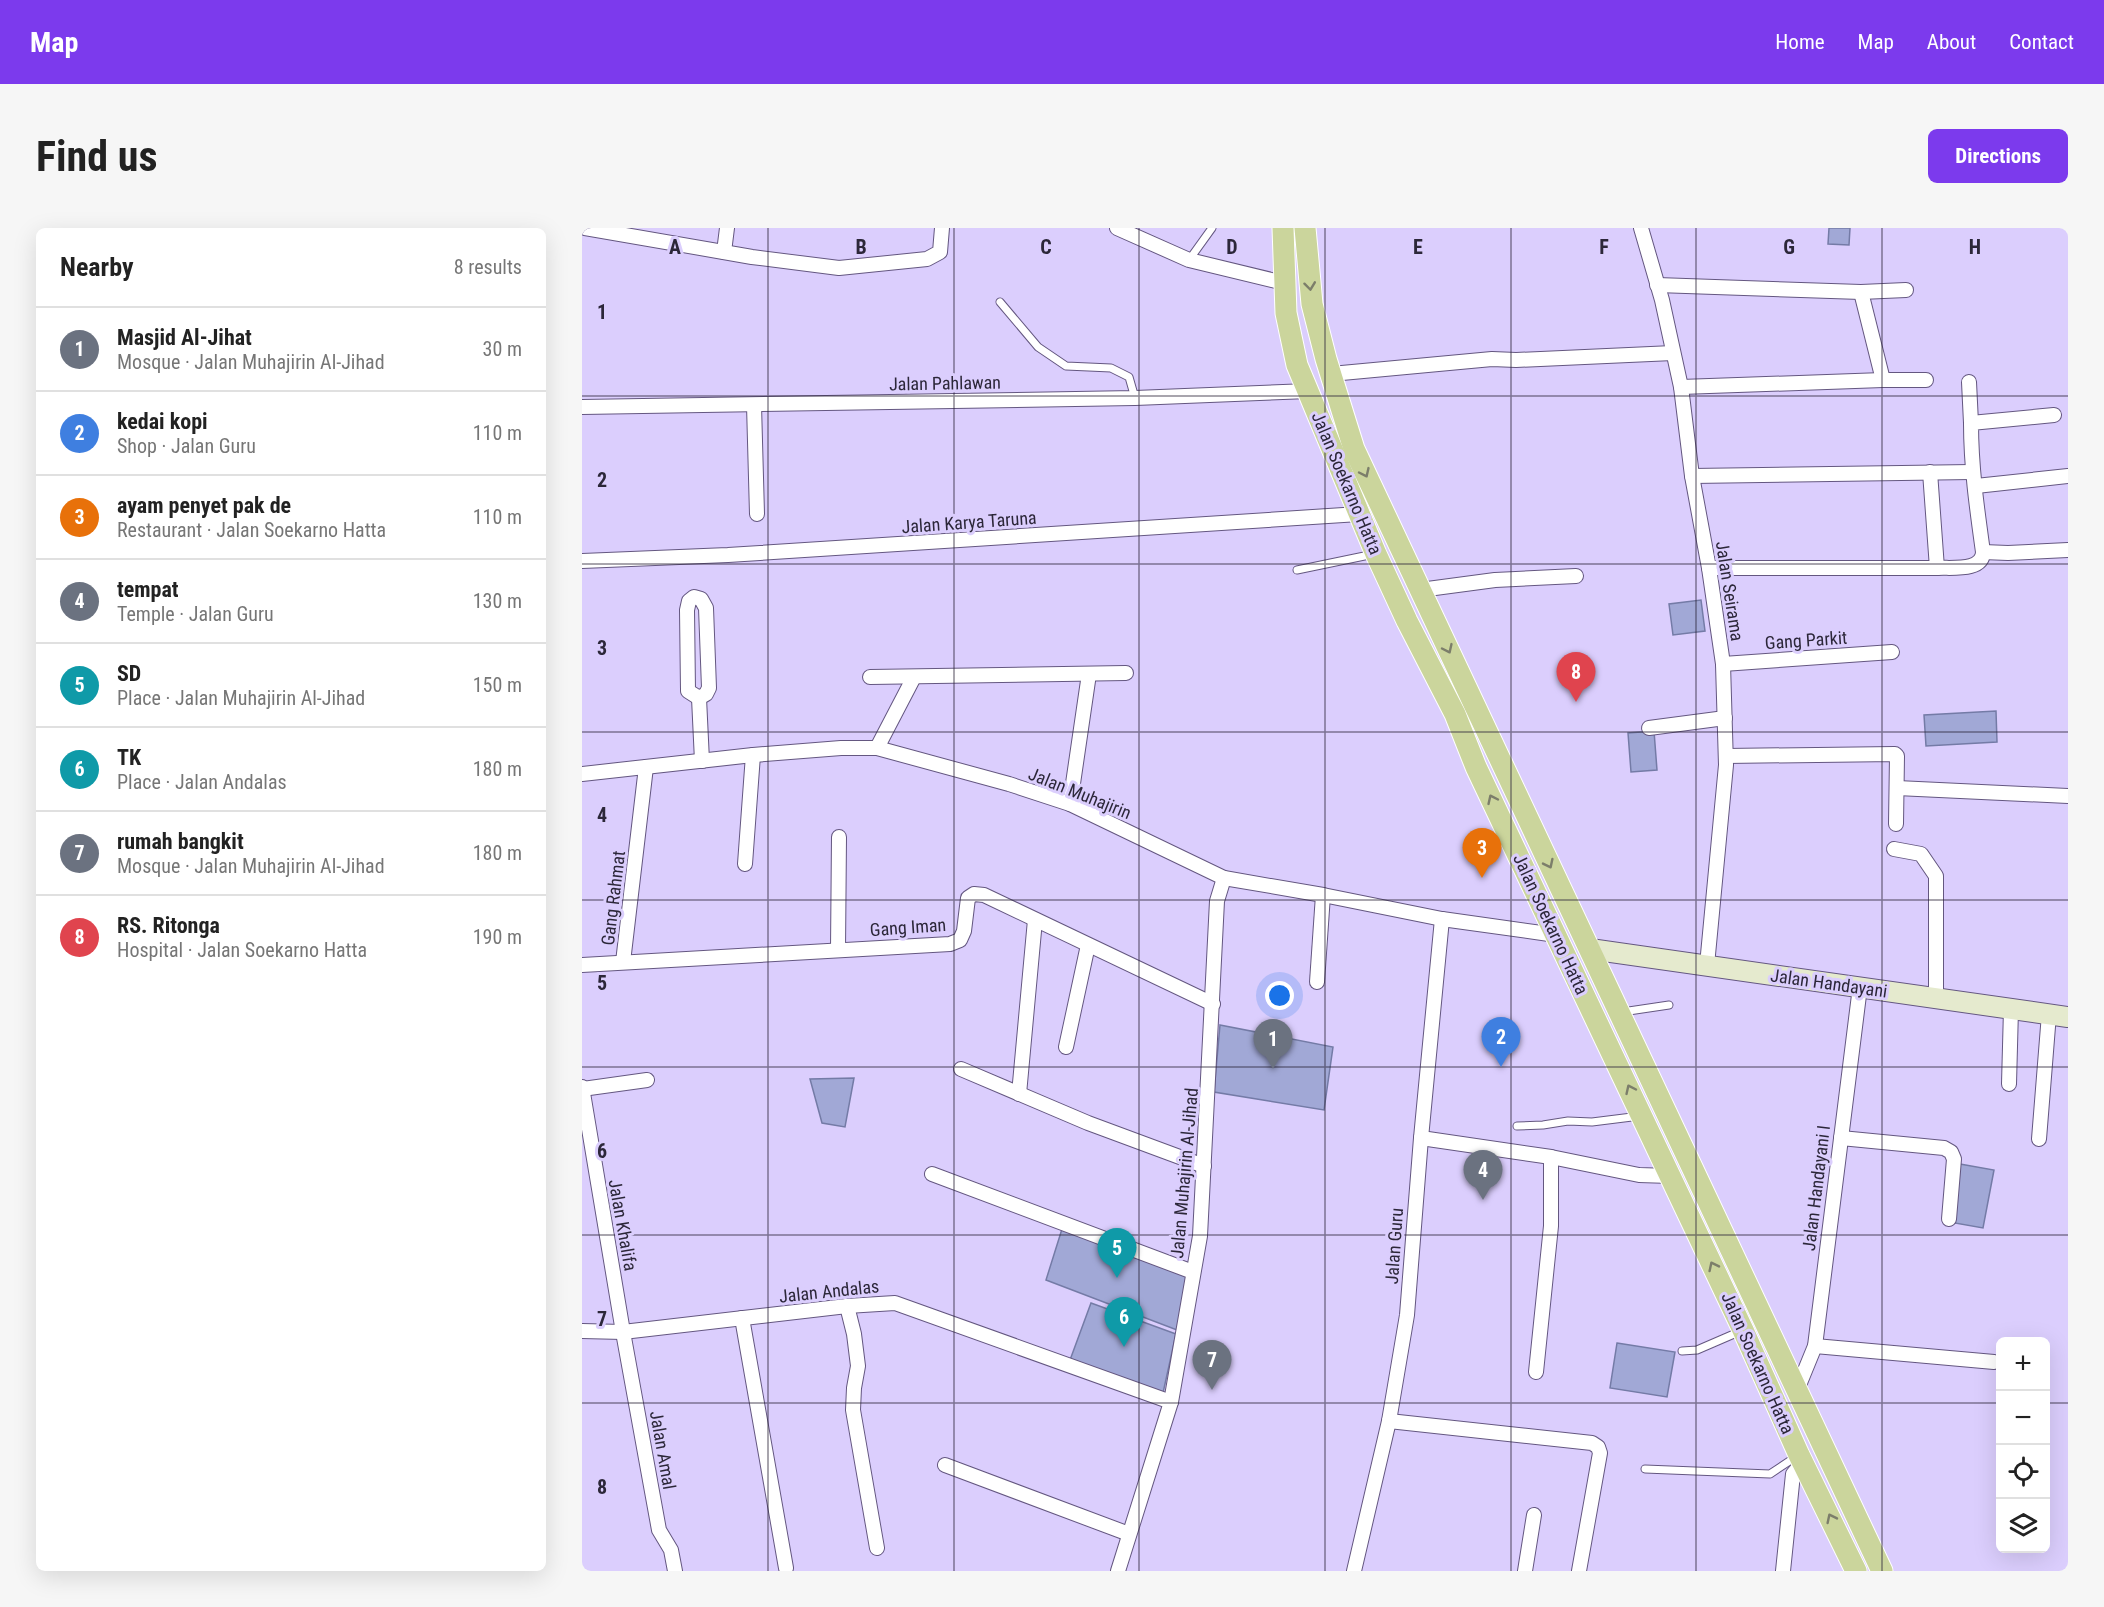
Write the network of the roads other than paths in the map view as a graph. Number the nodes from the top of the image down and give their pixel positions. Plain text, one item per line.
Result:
1 (585, 228) edge
2 (727, 228) edge
3 (942, 228) edge
4 (1117, 228) edge
5 (1212, 228) edge
6 (1283, 228) edge
7 (1305, 228) edge
8 (1641, 228) edge
9 (724, 252) junction
10 (1189, 260) junction
11 (1284, 282) junction
12 (1657, 285) junction
13 (1906, 290) dead end
14 (1861, 292) junction
15 (1000, 302) dead end
16 (1673, 353) junction
17 (1331, 374) junction
18 (1883, 380) junction
19 (1926, 380) dead end
20 (1969, 382) dead end
21 (1681, 387) junction
22 (1309, 391) junction
23 (1136, 398) junction
24 (754, 405) junction
25 (582, 407) edge
26 (2054, 415) dead end
27 (1971, 423) junction
28 (1930, 472) junction
29 (1972, 472) junction
30 (1692, 476) junction
31 (2068, 476) edge
32 (1976, 486) junction
33 (757, 514) dead end
34 (1359, 514) junction
35 (2068, 550) edge
36 (1983, 552) junction
37 (1376, 554) junction
38 (582, 561) edge
39 (1709, 568) junction
40 (1937, 568) junction
41 (1297, 570) dead end
42 (1576, 576) dead end
43 (1420, 590) junction
44 (1430, 611) junction
45 (1407, 621) junction
46 (1892, 652) dead end
47 (1723, 664) junction
48 (1126, 673) dead end
49 (1089, 674) junction
50 (870, 677) dead end
51 (914, 677) junction
52 (699, 698) junction
53 (1725, 718) junction
54 (1649, 728) dead end
55 (877, 748) junction
56 (753, 755) junction
57 (1726, 756) junction
58 (702, 761) junction
59 (646, 767) junction
60 (582, 774) edge
61 (1897, 788) junction
62 (2068, 796) edge
63 (1070, 804) junction
64 (1896, 824) dead end
65 (839, 837) dead end
66 (1894, 849) dead end
67 (746, 864) dead end
68 (1224, 878) junction
69 (1323, 895) junction
70 (1442, 919) junction
71 (1035, 920) junction
72 (1556, 935) junction
73 (1088, 945) junction
74 (838, 949) junction
75 (1590, 949) junction
76 (623, 962) junction
77 (582, 965) edge
78 (1707, 965) junction
79 (1317, 982) dead end
80 (1860, 987) junction
81 (1936, 998) junction
82 (1213, 1004) junction
83 (1669, 1005) dead end
84 (2011, 1009) junction
85 (1620, 1013) junction
86 (2059, 1016) edge
87 (1066, 1047) dead end
88 (961, 1069) dead end
89 (647, 1080) dead end
90 (2009, 1084) dead end
91 (582, 1088) edge
92 (1019, 1094) junction
93 (1642, 1116) junction
94 (1517, 1126) dead end
95 (1421, 1138) junction
96 (1840, 1138) junction
97 (2040, 1139) dead end
98 (1551, 1157) junction
99 (1204, 1166) junction
100 (932, 1174) dead end
101 (1670, 1176) junction
102 (1949, 1219) dead end
103 (1193, 1272) junction
104 (848, 1306) junction
105 (742, 1318) junction
106 (1743, 1330) junction
107 (582, 1331) edge
108 (623, 1332) junction
109 (1815, 1346) junction
110 (1682, 1351) dead end
111 (1994, 1362) dead end
112 (1536, 1372) dead end
113 (1797, 1390) junction
114 (1171, 1402) junction
115 (1389, 1420) junction
116 (1801, 1458) junction
117 (945, 1465) dead end
118 (1645, 1469) dead end
119 (1534, 1515) dead end
120 (1129, 1534) junction
121 (877, 1548) dead end
122 (786, 1568) dead end
123 (675, 1571) edge
124 (1118, 1571) edge
125 (1354, 1571) edge
126 (1525, 1571) edge
127 (1579, 1571) edge
128 (1783, 1571) edge
129 (1856, 1571) edge
130 (1882, 1571) edge

1 - 9 street
2 - 9 street
3 - 9 street
4 - 10 street
5 - 10 lane
6 - 11 main road, Jalan Soekarno Hatta
7 -> 17 main road, Jalan Soekarno Hatta
8 - 12 street, Jalan Seirama
10 - 11 street
11 - 22 main road, Jalan Soekarno Hatta
12 - 14 street
12 - 16 street, Jalan Seirama
13 - 14 street
14 - 18 street
15 - 23 lane
16 - 17 street
16 - 21 street, Jalan Seirama
17 -> 43 main road, Jalan Soekarno Hatta
18 - 19 street
18 - 21 street
20 - 27 street
21 - 30 street, Jalan Seirama
22 - 23 street, Jalan Pahlawan
22 - 34 main road, Jalan Soekarno Hatta
23 - 24 street, Jalan Pahlawan
24 - 25 street, Jalan Pahlawan
24 - 33 street
26 - 27 street
27 - 29 street
28 - 29 street
28 - 30 street
28 - 40 street
29 - 32 street
30 - 39 street, Jalan Seirama
31 - 32 street
32 - 36 street
34 - 37 main road, Jalan Soekarno Hatta
34 - 38 street, Jalan Karya Taruna
35 - 36 street
36 - 40 street
37 - 41 lane
37 - 45 main road, Jalan Soekarno Hatta
39 - 40 street
39 - 47 street, Jalan Seirama
42 - 43 street
43 - 44 main road, Jalan Soekarno Hatta
44 - 45 main road
44 -> 75 main road, Jalan Soekarno Hatta
72 -> 45 main road, Jalan Soekarno Hatta
46 - 47 street, Gang Parkit
47 - 53 street, Jalan Seirama
48 - 49 street
49 - 51 street
49 - 63 street
50 - 51 street
51 - 55 street
52 - 52 street
52 - 58 street
53 - 54 street
53 - 57 street, Jalan Seirama
55 - 56 street, Jalan Muhajirin
55 - 63 street, Jalan Muhajirin
56 - 58 street, Jalan Muhajirin
56 - 67 street
57 - 61 street
57 - 78 street, Jalan Seirama
58 - 59 street, Jalan Muhajirin
59 - 60 street, Jalan Muhajirin
59 - 76 street, Gang Rahmat
61 - 62 street
61 - 64 street
63 - 68 street, Jalan Muhajirin
65 - 74 street
66 - 81 street
68 - 69 street, Jalan Muhajirin
68 - 82 street, Jalan Muhajirin Al-Jihad
69 - 70 street, Jalan Muhajirin
69 - 79 street
70 - 72 street, Jalan Muhajirin
70 - 95 street, Jalan Guru
71 - 73 street, Gang Iman
71 - 74 street, Gang Iman
71 - 92 street
93 -> 72 main road, Jalan Soekarno Hatta
73 - 82 street, Gang Iman
73 - 87 street
74 - 76 street, Gang Iman
75 - 78 street, Jalan Handayani
75 - 85 main road, Jalan Soekarno Hatta
76 - 77 street, Gang Iman
78 - 80 street, Jalan Handayani
80 - 81 street, Jalan Handayani
80 - 96 street, Jalan Handayani I
81 - 84 street, Jalan Handayani
82 - 99 street, Jalan Muhajirin Al-Jihad
83 - 85 lane
84 - 86 street, Jalan Handayani
84 - 90 street
85 - 113 main road, Jalan Soekarno Hatta
86 - 97 street
88 - 92 street
89 - 91 street
91 - 108 street, Jalan Khalifa
92 - 99 street
93 - 94 lane
93 - 101 main road, Jalan Soekarno Hatta
95 - 98 street
95 - 115 street, Jalan Guru
96 - 102 street
96 - 109 street, Jalan Handayani I
98 - 101 street
98 - 112 street
99 - 103 street, Jalan Muhajirin Al-Jihad
100 - 103 street
106 -> 101 main road, Jalan Soekarno Hatta
103 - 114 street, Jalan Muhajirin Al-Jihad
104 - 105 street, Jalan Andalas
104 - 114 street, Jalan Andalas
104 - 121 street
105 - 108 street, Jalan Andalas
105 - 122 street
106 - 110 lane
106 - 116 main road, Jalan Soekarno Hatta
107 - 108 street, Jalan Andalas
108 - 123 street, Jalan Amal
109 - 111 street
109 - 113 street, Jalan Handayani I
113 - 130 main road, Jalan Soekarno Hatta
114 - 120 street, Jalan Muhajirin Al-Jihad
115 - 125 street, Jalan Guru
115 - 127 street
116 - 118 lane
116 - 128 street
129 -> 116 main road, Jalan Soekarno Hatta
117 - 120 street
119 - 126 street
120 - 124 street, Jalan Muhajirin Al-Jihad

